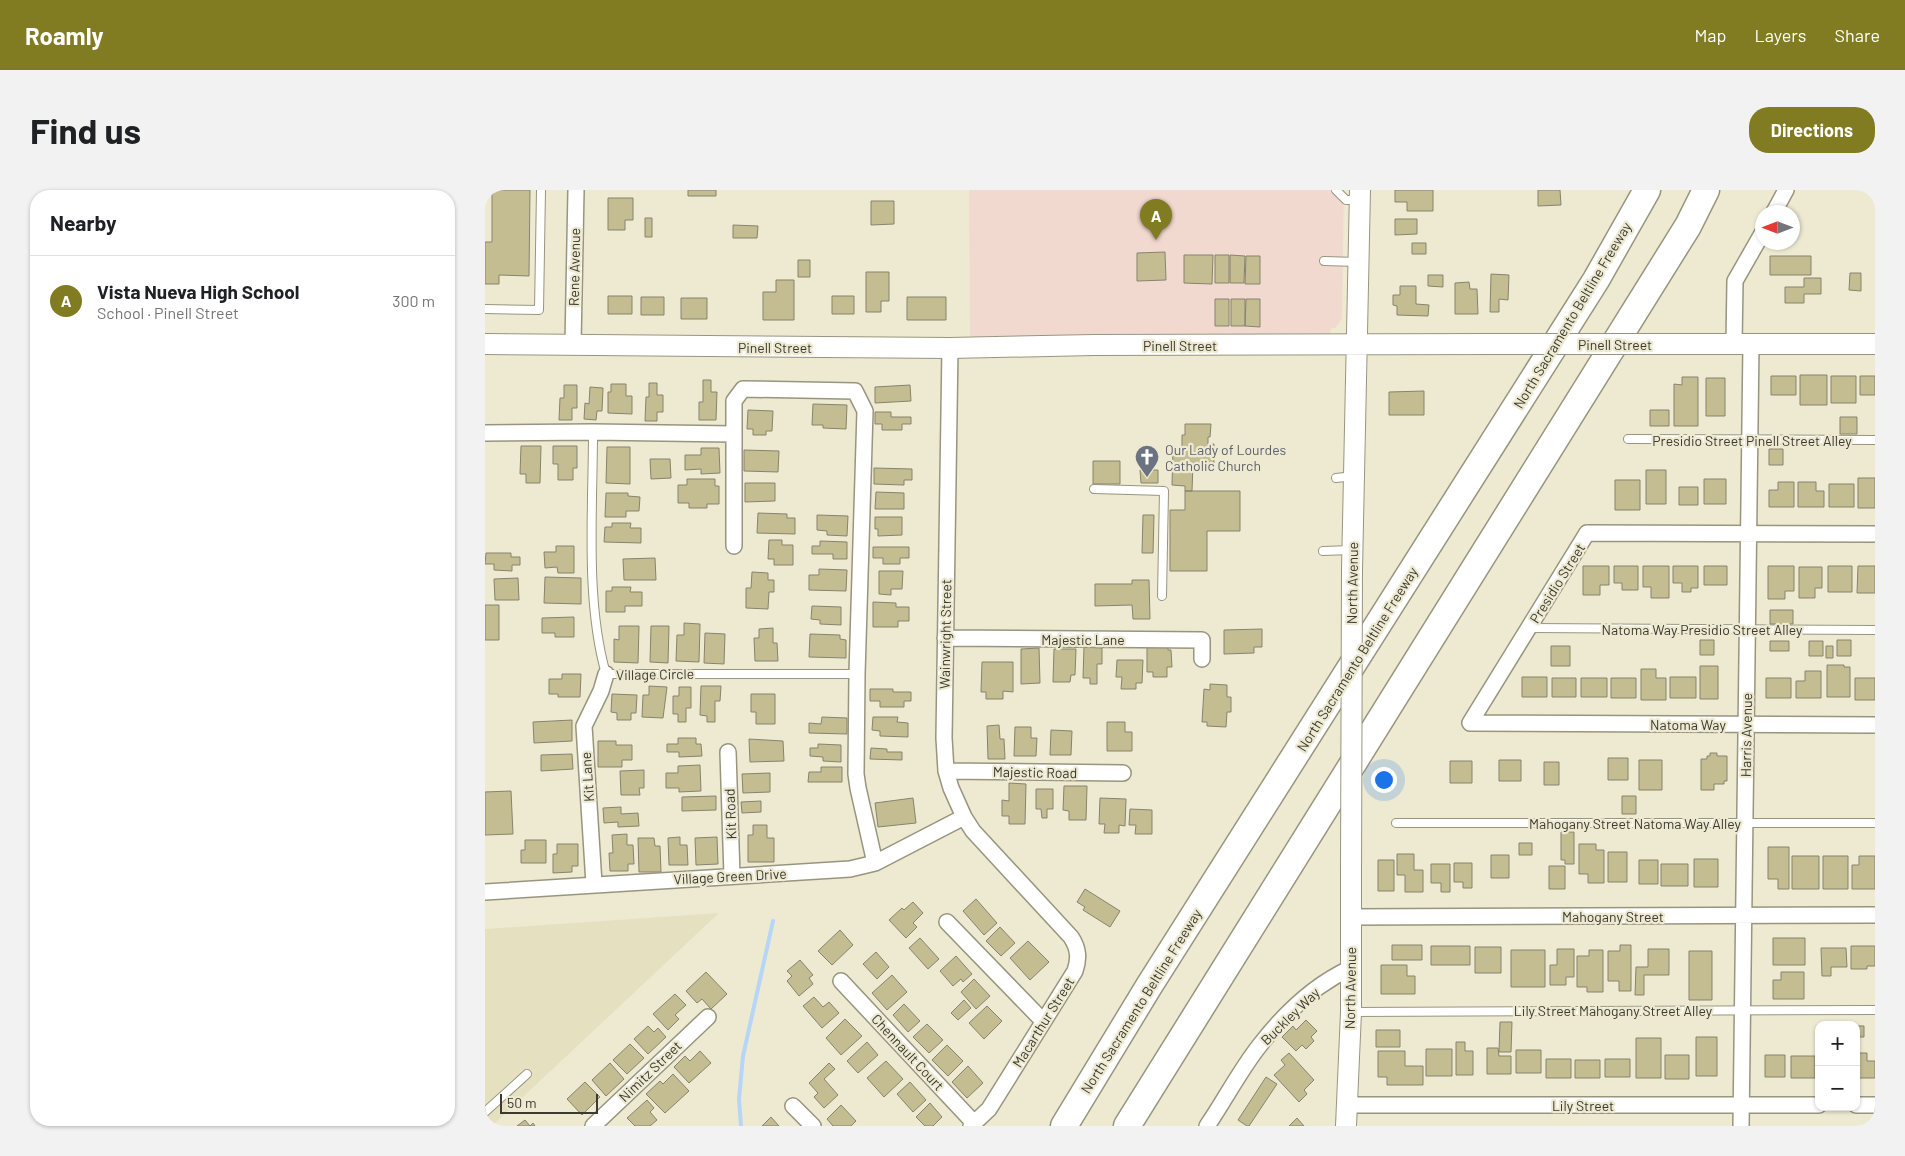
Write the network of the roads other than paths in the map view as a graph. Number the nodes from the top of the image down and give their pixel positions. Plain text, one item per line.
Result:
1 (541, 190) edge
2 (575, 190) edge
3 (1336, 190) edge
4 (1647, 190) edge
5 (1706, 190) edge
6 (1786, 190) edge
7 (1360, 195) edge
8 (1778, 205) edge
9 (1755, 246) edge
10 (1324, 261) dead end
11 (1358, 262) junction
12 (485, 309) edge
13 (485, 344) edge
14 (573, 344) junction
15 (1743, 344) junction
16 (1875, 344) edge
17 (1357, 345) junction
18 (950, 348) junction
19 (593, 432) junction
20 (485, 433) edge
21 (733, 434) junction
22 (1628, 439) dead end
23 (1750, 440) junction
24 (1875, 440) edge
25 (1094, 490) dead end
26 (1749, 534) junction
27 (1875, 534) edge
28 (734, 546) dead end
29 (1353, 550) junction
30 (1323, 551) dead end
31 (1162, 596) dead end
32 (1529, 628) junction
33 (1747, 629) junction
34 (1875, 630) edge
35 (945, 638) junction
36 (1202, 659) dead end
37 (607, 674) junction
38 (857, 674) junction
39 (1561, 723) joint
40 (1746, 724) junction
41 (1875, 724) edge
42 (728, 752) dead end
43 (947, 771) junction
44 (1123, 773) dead end
45 (964, 817) junction
46 (1396, 823) dead end
47 (1745, 823) junction
48 (1875, 823) edge
49 (875, 863) junction
50 (732, 876) junction
51 (594, 884) junction
52 (1029, 891) joint
53 (485, 892) edge
54 (1743, 915) junction
55 (1875, 916) edge
56 (1351, 917) junction
57 (947, 922) dead end
58 (1351, 968) junction
59 (841, 981) dead end
60 (1742, 1010) junction
61 (1875, 1010) edge
62 (1351, 1012) junction
63 (708, 1017) dead end
64 (1043, 1022) junction
65 (527, 1074) dead end
66 (1347, 1105) junction
67 (1741, 1105) junction
68 (1815, 1105) edge
69 (1860, 1105) edge
70 (1875, 1105) edge
71 (793, 1106) dead end
72 (485, 1112) edge
73 (973, 1125) edge
74 (593, 1126) edge
75 (813, 1126) edge
76 (1064, 1126) edge
77 (1127, 1126) edge
78 (1207, 1126) edge
79 (1346, 1126) edge
80 (1741, 1126) edge

1 - 12 lane
2 - 14 street, Rene Avenue
3 - 7 lane
4 - 76 highway, North Sacramento Beltline Freeway
5 - 77 highway
6 - 8 street
7 - 11 street, North Avenue
9 - 15 street, Harris Avenue
10 - 11 lane
11 - 17 street, North Avenue
13 - 14 street, Pinell Street
14 - 18 street, Pinell Street
15 - 16 street, Pinell Street
15 - 17 street, Pinell Street, bridge
15 - 23 street, Harris Avenue
17 - 18 street, Pinell Street
17 - 29 street, North Avenue
18 - 35 street, Wainwright Street
19 - 20 street
19 - 21 street
19 - 37 lane, Village Circle
21 - 28 street
21 - 38 street
22 - 23 lane, Presidio Street Pinell Street Alley
23 - 24 lane, Presidio Street Pinell Street Alley
23 - 26 street, Harris Avenue
25 - 31 lane
26 - 27 street, Presidio Street
26 - 32 street, Presidio Street
26 - 33 street, Harris Avenue
29 - 30 lane
29 - 56 street, North Avenue, bridge
32 - 33 lane, Natoma Way Presidio Street Alley
32 - 39 street, Presidio Street
33 - 34 lane, Natoma Way Presidio Street Alley
33 - 40 street, Harris Avenue
35 - 36 street, Majestic Lane
35 - 43 street, Wainwright Street
37 - 38 lane, Village Circle
37 - 51 street, Kit Lane
38 - 49 street
39 - 40 street, Natoma Way
40 - 41 street, Natoma Way
40 - 47 street, Harris Avenue
42 - 50 street, Kit Road
43 - 44 street, Majestic Road
43 - 45 street, Wainwright Street
45 - 49 street, Village Green Drive
45 - 52 street, Wainwright Street
46 - 47 lane, Mahogany Street Natoma Way Alley
47 - 48 lane, Mahogany Street Natoma Way Alley
47 - 54 street, Harris Avenue
49 - 50 street, Village Green Drive
50 - 51 street, Village Green Drive
51 - 53 street, Village Green Drive
52 - 64 street, Macarthur Street
54 - 55 street, Mahogany Street
54 - 56 street, Mahogany Street
54 - 60 street, Harris Avenue
56 - 58 street, North Avenue
57 - 64 street
58 - 62 street, North Avenue
58 - 78 street, Buckley Way
59 - 73 street, Chennault Court
60 - 61 lane, Lily Street Mahogany Street Alley
60 - 62 lane, Lily Street Mahogany Street Alley
60 - 67 street, Harris Avenue
62 - 66 street, North Avenue
63 - 74 street, Nimitz Street
64 - 73 street, Macarthur Street
65 - 72 lane
66 - 67 street, Lily Street
66 - 79 street, North Avenue
67 - 68 street, Lily Street
67 - 80 street, Harris Avenue
69 - 70 street
71 - 75 street

